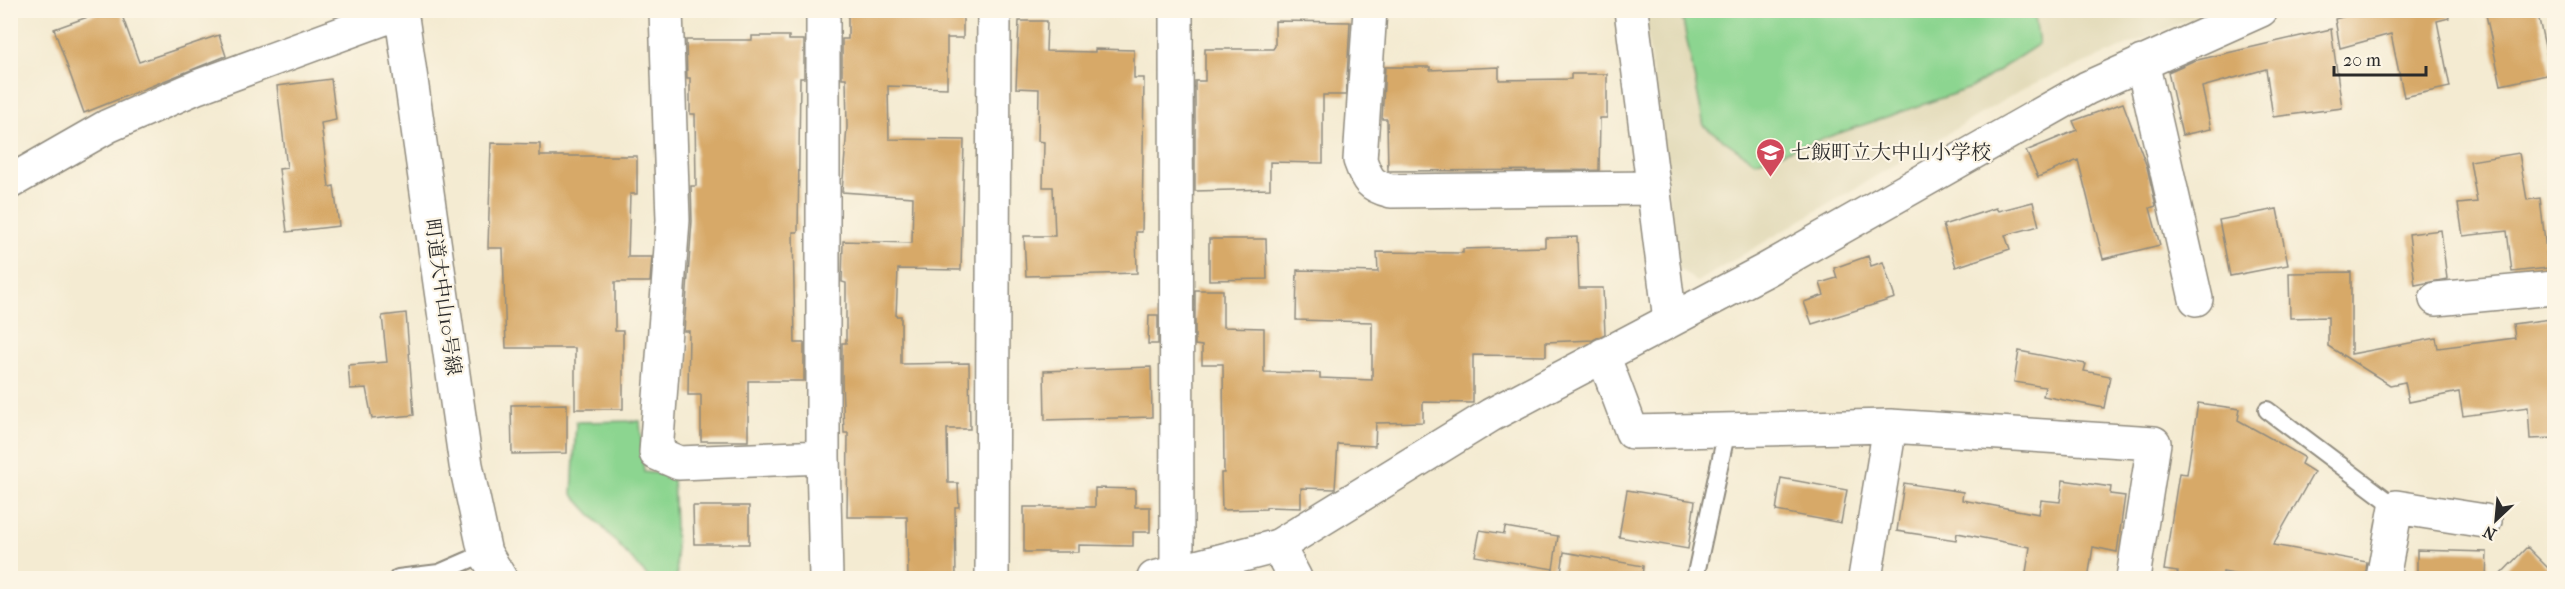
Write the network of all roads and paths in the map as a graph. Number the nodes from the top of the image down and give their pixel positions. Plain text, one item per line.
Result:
1 (666, 10) edge
2 (824, 10) edge
3 (994, 10) edge
4 (1176, 10) edge
5 (1370, 10) edge
6 (1631, 10) edge
7 (2261, 10) edge
8 (401, 11) edge
9 (2142, 62) junction
10 (10, 182) edge
11 (1654, 188) junction
12 (2554, 288) edge
13 (2196, 299) dead end
14 (2436, 299) dead end
15 (1670, 320) junction
16 (1603, 355) junction
17 (2267, 410) dead end
18 (1890, 426) junction
19 (1727, 429) junction
20 (823, 457) junction
21 (2396, 507) junction
22 (2485, 522) dead end
23 (1278, 546) junction
24 (492, 566) edge
25 (1166, 576) edge
26 (398, 579) edge
27 (826, 579) edge
28 (992, 579) edge
29 (1295, 579) edge
30 (1695, 579) edge
31 (1865, 579) edge
32 (2133, 579) edge
33 (2383, 579) edge

1 - 20 street
2 - 20 street
3 - 28 street
4 - 25 street
5 - 11 street
6 - 11 street
7 - 9 street
8 - 10 street
8 - 24 street, 町道大中山10号線
9 - 13 street
9 - 15 street
11 - 15 street
12 - 14 street
15 - 16 street
16 - 19 street
16 - 23 street
17 - 21 lane
18 - 19 street
18 - 31 street
18 - 32 street
19 - 30 lane
20 - 27 street
21 - 22 street
21 - 33 street
23 - 25 street
23 - 29 street
24 - 26 lane

